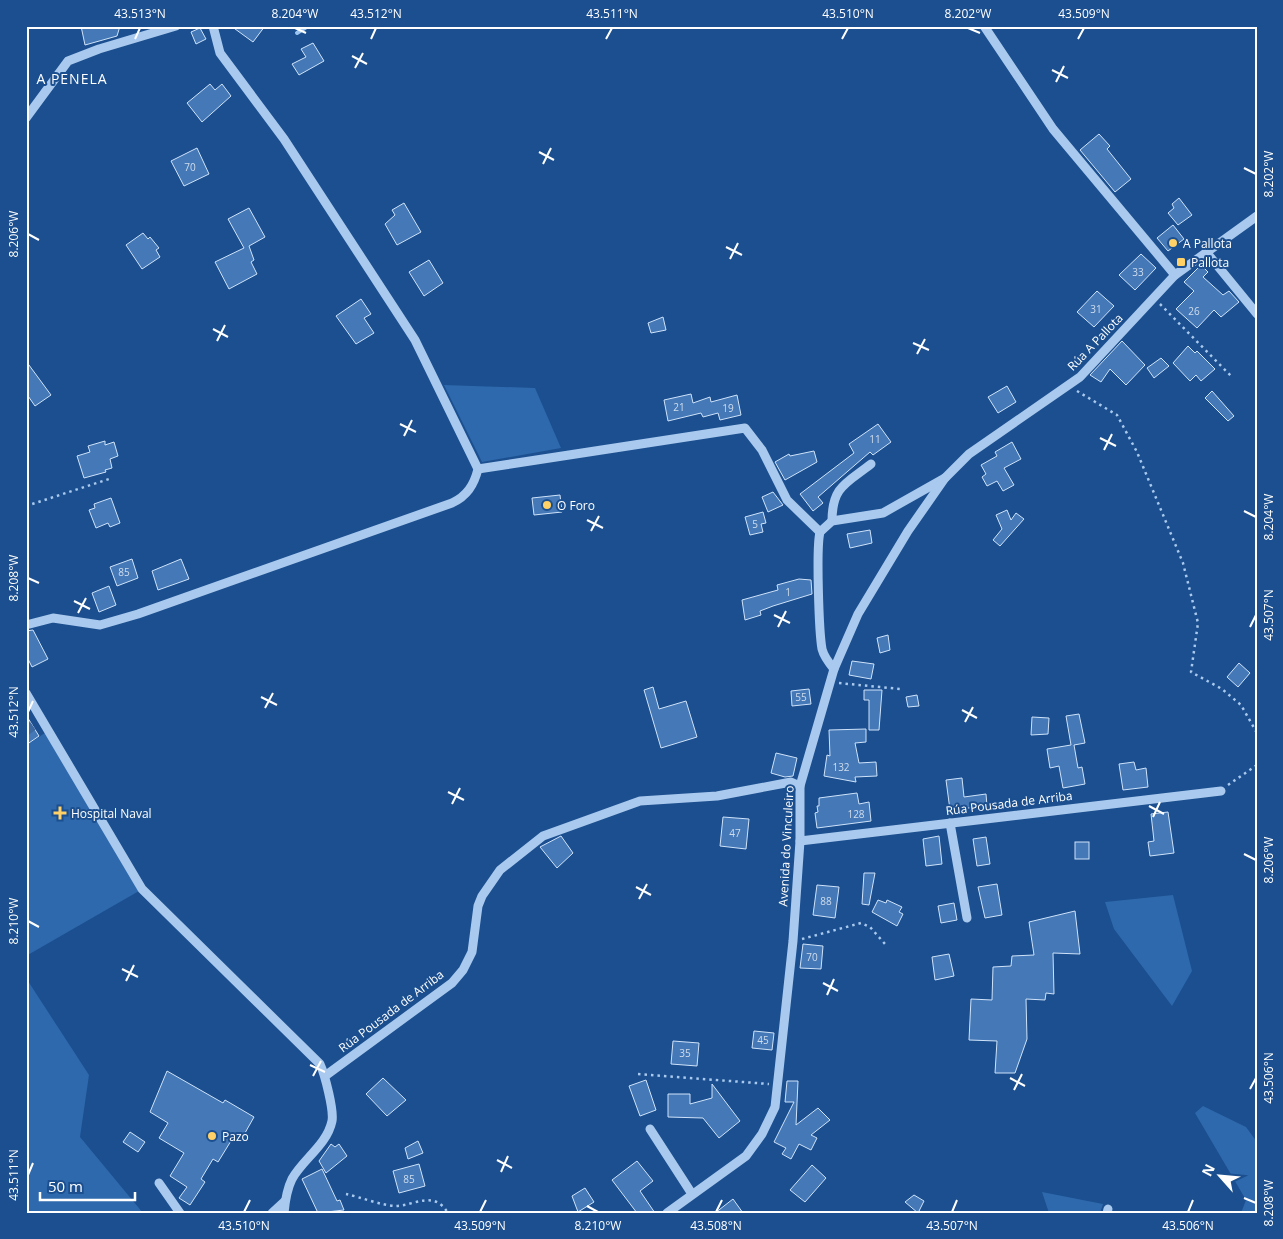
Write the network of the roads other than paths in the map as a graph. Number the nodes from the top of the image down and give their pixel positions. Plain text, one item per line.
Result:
1 (176, 26) edge
2 (213, 26) edge
3 (984, 26) edge
4 (26, 118) edge
5 (1257, 216) edge
6 (1207, 253) junction
7 (1175, 276) junction
8 (1257, 314) edge
9 (872, 464) dead end
10 (478, 469) junction
11 (945, 478) junction
12 (832, 521) junction
13 (820, 532) junction
14 (26, 625) edge
15 (834, 669) junction
16 (26, 693) edge
17 (42, 720) junction
18 (33, 726) tunnel mouth
19 (800, 786) junction
20 (1221, 790) road end
21 (950, 823) junction
22 (800, 841) junction
23 (967, 918) dead end
24 (325, 1076) junction
25 (650, 1130) dead end
26 (159, 1184) dead end
27 (692, 1194) junction
28 (285, 1201) junction
29 (676, 1205) junction
30 (180, 1213) edge
31 (272, 1213) edge
32 (284, 1213) edge
33 (667, 1213) edge
34 (683, 1213) edge

1 - 4 street
2 - 10 street
3 - 7 street
5 - 6 street, Rúa A Pallota
6 - 7 street, Rúa A Pallota
6 - 8 street
7 - 11 street, Rúa A Pallota
9 - 12 street
10 - 13 street
10 - 14 street
11 - 12 street
11 - 15 street, Avenida do Vinculeiro
12 - 13 street
13 - 15 street
15 - 19 street, Avenida do Vinculeiro
16 - 17 street
17 - 18 street
17 - 24 street
19 - 22 street, Avenida do Vinculeiro
19 - 24 street, Rúa Pousada de Arriba
20 - 21 street, Rúa Pousada de Arriba
21 - 22 street, Rúa Pousada de Arriba
21 - 23 street
22 - 27 street, Avenida do Vinculeiro
24 - 28 street
25 - 27 street
26 - 30 street
27 - 29 street, Avenida do Vinculeiro
28 - 31 street
28 - 32 street
29 - 33 street, Avenida do Vinculeiro
29 - 34 street

